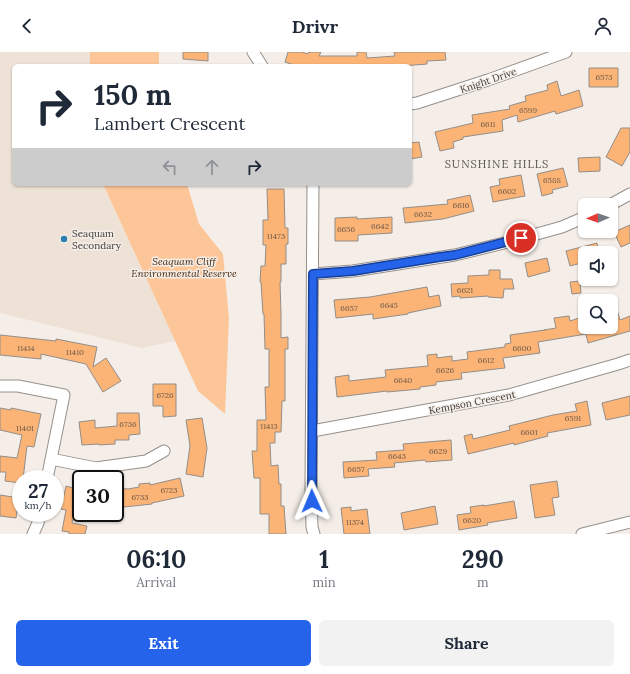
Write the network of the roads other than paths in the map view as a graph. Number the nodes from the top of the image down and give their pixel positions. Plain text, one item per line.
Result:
1 (253, 52) edge
2 (566, 52) edge
3 (261, 64) edge
4 (412, 104) edge
5 (313, 186) edge
6 (630, 194) edge
7 (618, 201) edge
8 (578, 220) edge
9 (313, 274) junction
10 (630, 360) edge
11 (0, 386) edge
12 (312, 431) junction
13 (164, 451) dead end
14 (51, 459) junction
15 (49, 470) edge
16 (38, 522) edge
17 (630, 522) edge
18 (33, 534) edge
19 (314, 534) edge
20 (582, 534) edge

1 - 3 street
2 - 4 street, Knight Drive
5 - 9 street
6 - 7 street
8 - 9 street
9 - 12 street
10 - 12 street, Kempson Crescent
11 - 14 street
12 - 19 street
13 - 14 street
14 - 15 street
16 - 18 street
17 - 20 street

